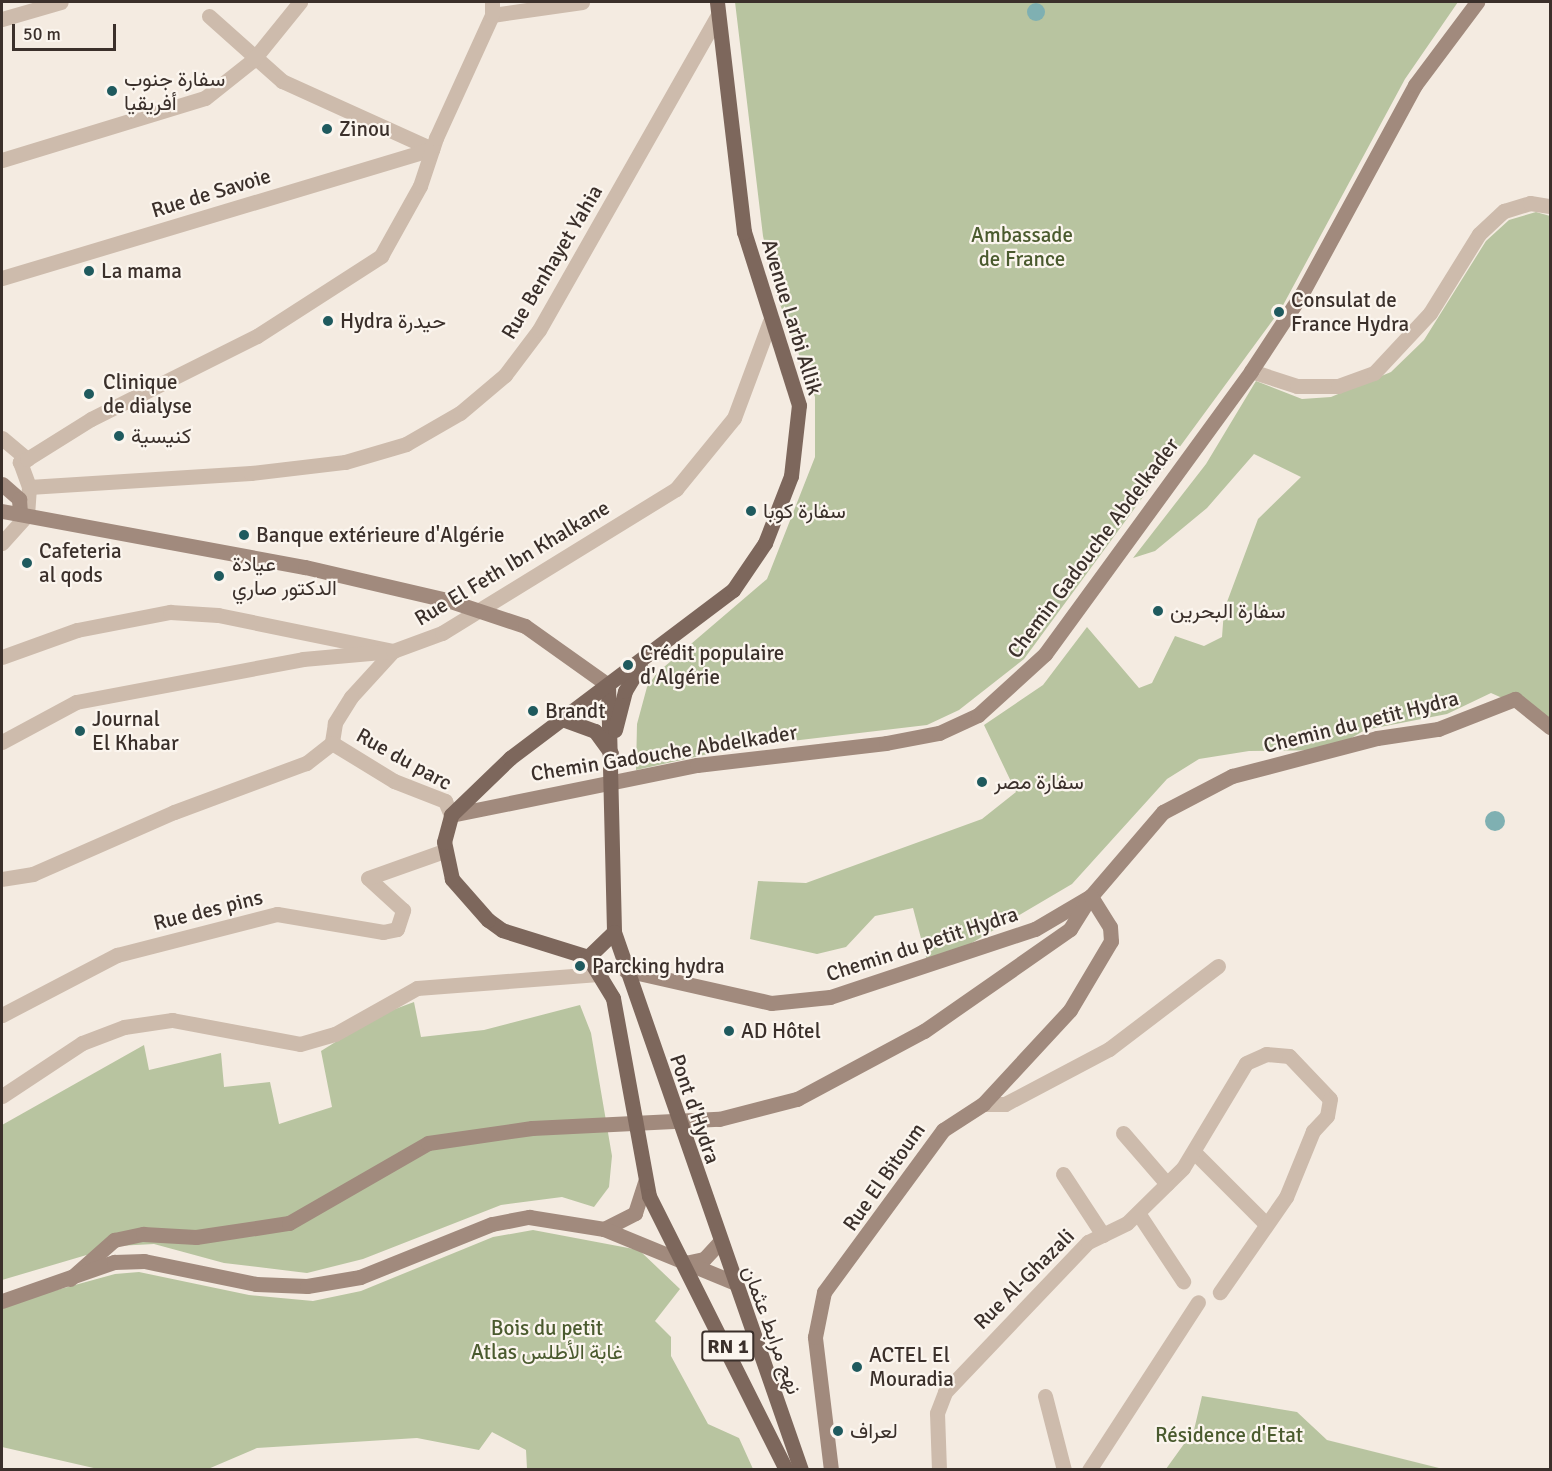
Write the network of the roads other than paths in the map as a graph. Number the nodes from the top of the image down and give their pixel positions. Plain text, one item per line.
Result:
1 (61, 2) edge
2 (300, 2) edge
3 (582, 2) edge
4 (1477, 2) edge
5 (492, 8) edge
6 (717, 8) edge
7 (209, 16) dead end
8 (2, 19) edge
9 (253, 60) junction
10 (432, 149) junction
11 (2, 160) edge
12 (1551, 206) edge
13 (2, 278) edge
14 (770, 321) junction
15 (1251, 371) junction
16 (2, 438) edge
17 (27, 459) junction
18 (29, 487) junction
19 (7, 488) edge
20 (2, 511) edge
21 (24, 515) junction
22 (2, 543) edge
23 (393, 651) junction
24 (565, 652) junction
25 (2, 657) edge
26 (645, 659) junction
27 (608, 684) junction
28 (594, 697) junction
29 (562, 719) junction
30 (1551, 727) edge
31 (2, 741) edge
32 (332, 743) junction
33 (611, 753) junction
34 (451, 815) junction
35 (444, 851) junction
36 (2, 879) edge
37 (1091, 896) junction
38 (614, 932) junction
39 (588, 957) junction
40 (1218, 966) dead end
41 (625, 970) junction
42 (601, 974) junction
43 (664, 979) junction
44 (631, 989) junction
45 (2, 1015) edge
46 (2, 1096) edge
47 (984, 1104) junction
48 (1123, 1134) dead end
49 (1194, 1152) junction
50 (1063, 1174) dead end
51 (645, 1176) junction
52 (1167, 1184) junction
53 (1138, 1213) junction
54 (1266, 1224) junction
55 (604, 1229) junction
56 (1103, 1235) junction
57 (718, 1243) junction
58 (682, 1262) junction
59 (70, 1279) junction
60 (1183, 1281) dead end
61 (733, 1282) junction
62 (1220, 1292) dead end
63 (2, 1301) edge
64 (1198, 1302) dead end
65 (1045, 1396) dead end
66 (786, 1470) edge
67 (801, 1470) edge
68 (831, 1470) edge
69 (939, 1470) edge
70 (1064, 1470) edge
71 (1089, 1470) edge

1 - 8 street
2 - 9 street
3 - 5 street
4 - 15 street, Chemin Gadouche Abdelkader
5 - 10 street
6 - 14 main road, Avenue Larbi Allik
6 - 18 street, Rue Benhayet Yahia
7 - 9 street
9 - 10 street
9 - 11 street
10 - 13 street, Rue de Savoie
10 - 17 street
12 - 15 street
14 - 23 street, Rue El Feth Ibn Khalkane
14 - 26 main road, Avenue Larbi Allik
15 - 34 street, Chemin Gadouche Abdelkader
16 - 17 street
17 - 18 street
18 - 21 street
19 - 20 street
19 - 21 street
20 - 21 street
21 - 22 street
21 - 24 street
23 - 25 street
23 - 31 street, Rue El Feth Ibn Khalkane
23 - 32 street
24 - 27 street
24 - 28 street
26 - 27 main road, Avenue Larbi Allik
26 - 33 main road
27 - 28 main road, Avenue Larbi Allik
27 - 33 main road
28 - 29 main road
29 - 33 main road
29 - 34 main road
30 - 37 street, Chemin du petit Hydra
32 - 34 street, Rue du parc
32 - 36 street
33 - 38 main road, Pont d'Hydra
34 - 35 main road
35 - 39 main road
35 - 45 street, Rue des pins
37 - 43 street, Chemin du petit Hydra
37 - 47 street, Rue El Bitoum
37 - 59 street
38 - 39 main road
38 - 41 main road, Pont d'Hydra
39 - 42 main road
40 - 47 street
41 - 43 street, Chemin du petit Hydra
41 - 44 main road, Pont d'Hydra
42 - 46 street
42 - 51 main road
43 - 44 street
44 - 57 main road, Pont d'Hydra
47 - 68 street, Rue El Bitoum
48 - 52 street
49 - 52 street, Rue Al-Ghazali
49 - 54 street
49 - 54 street, Rue Al-Ghazali
50 - 56 street
51 - 55 street
51 - 58 main road, RN 1
52 - 53 street, Rue Al-Ghazali
53 - 56 street, Rue Al-Ghazali
53 - 60 street
54 - 62 street, Rue Al-Ghazali
55 - 58 street
55 - 59 street
56 - 69 street, Rue Al-Ghazali
57 - 58 street
57 - 61 main road, نهج مرابط عثمان / RN 1
58 - 61 street
58 - 66 main road, RN 1
59 - 63 street
61 - 67 main road, نهج مرابط عثمان / RN 1
64 - 71 street
65 - 70 street

